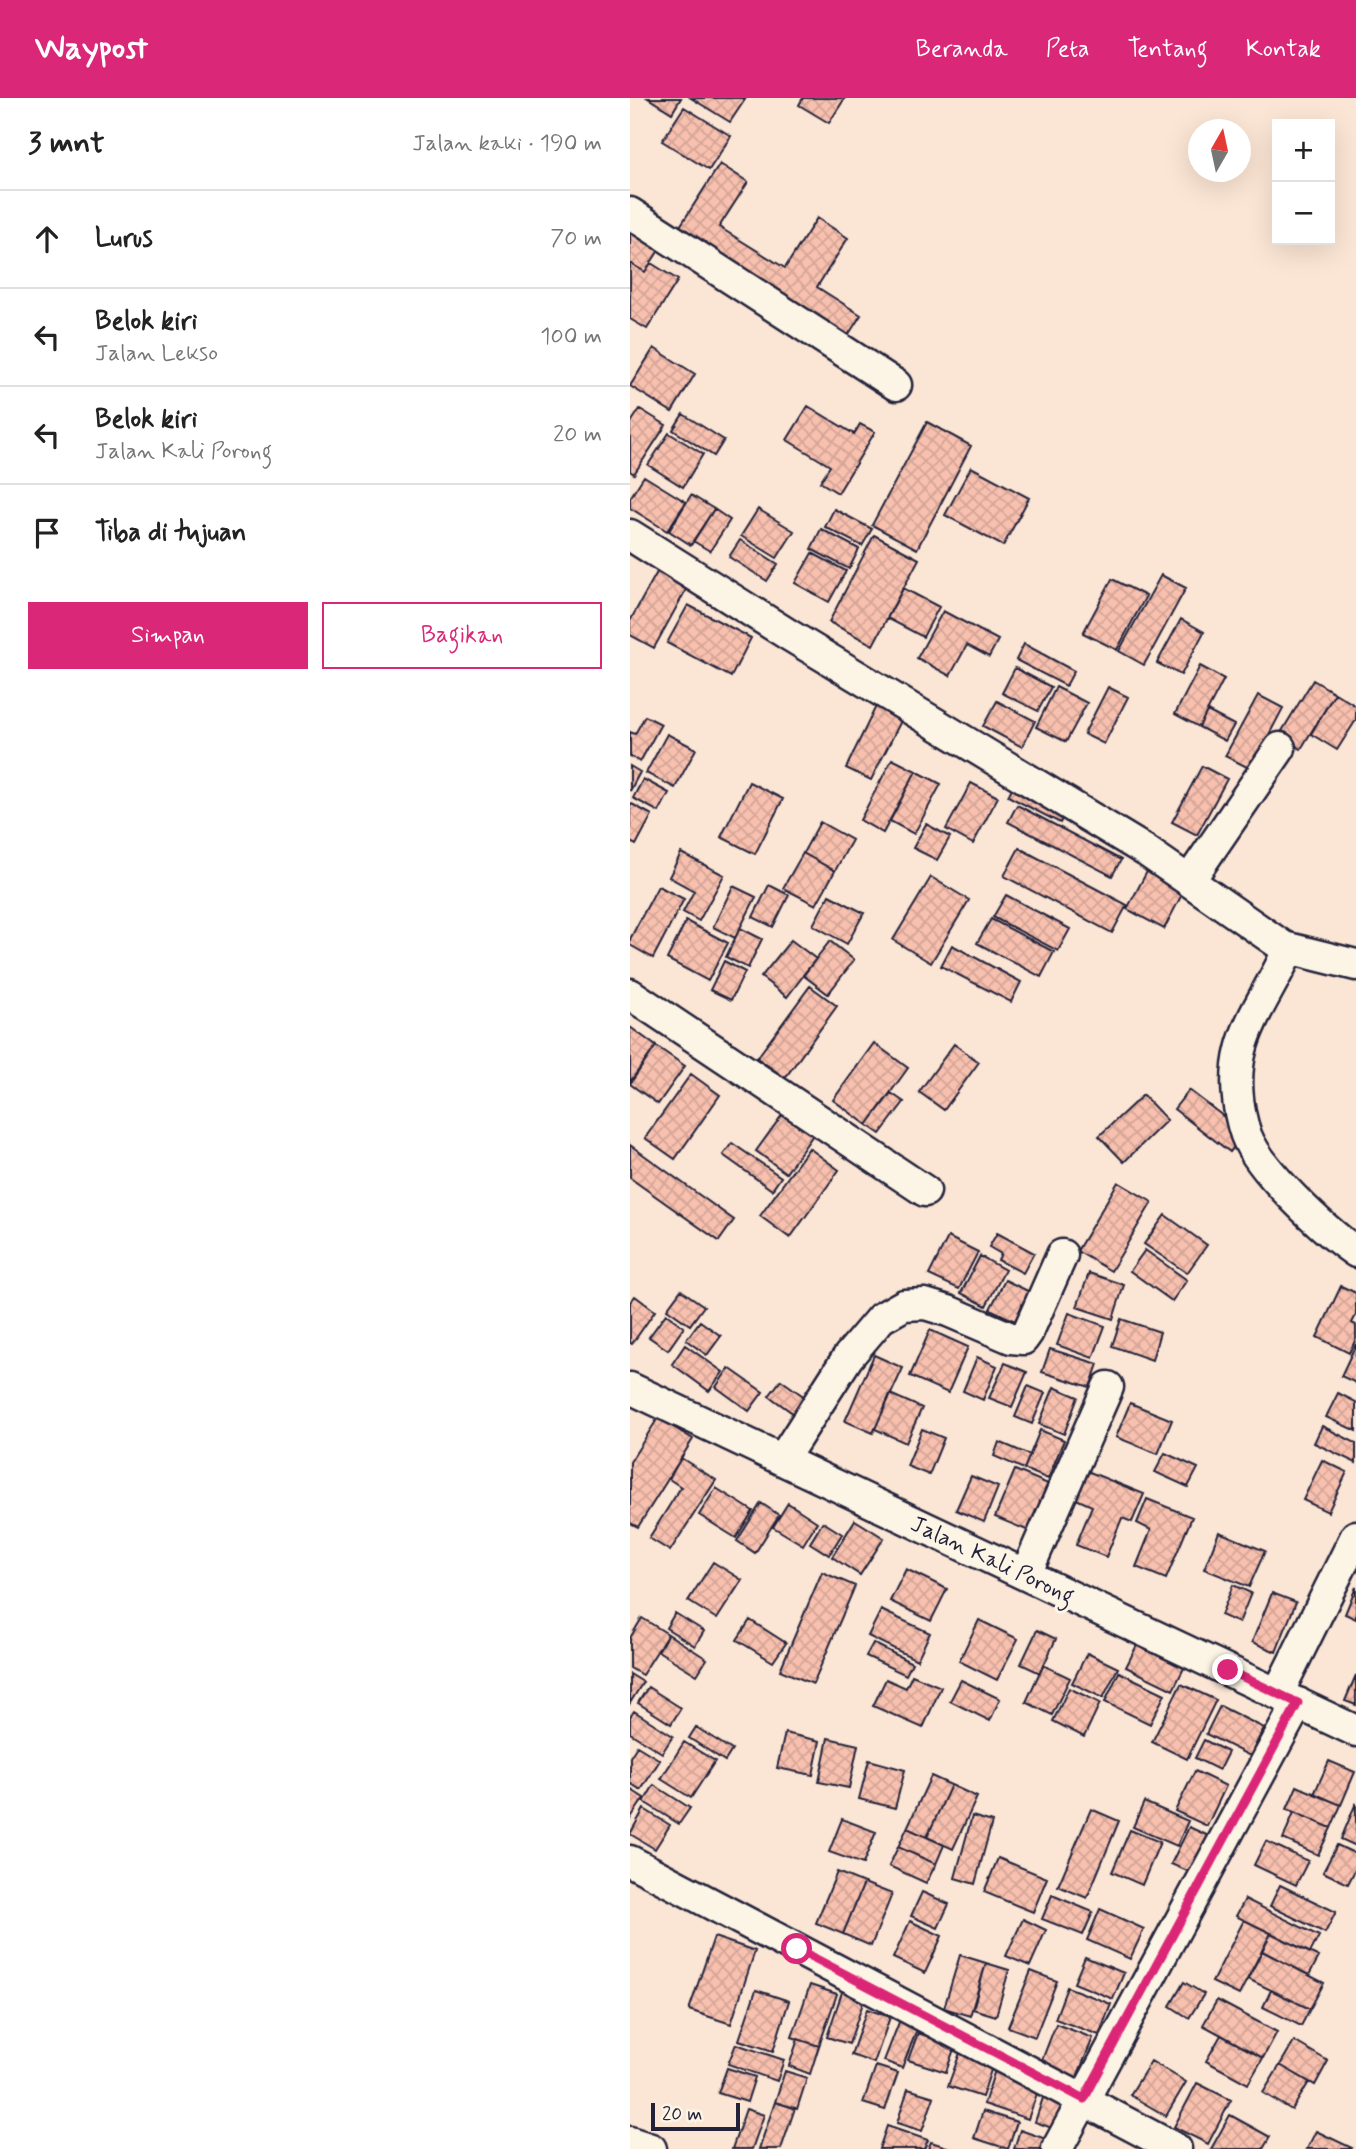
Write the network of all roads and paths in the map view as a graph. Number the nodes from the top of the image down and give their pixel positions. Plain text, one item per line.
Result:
1 (630, 212) edge
2 (896, 384) dead end
3 (630, 536) edge
4 (1280, 748) dead end
5 (1189, 881) junction
6 (1272, 939) junction
7 (1356, 965) edge
8 (630, 994) edge
9 (925, 1191) dead end
10 (1356, 1252) edge
11 (1062, 1255) dead end
12 (1108, 1387) dead end
13 (630, 1388) edge
14 (782, 1460) junction
15 (1356, 1536) edge
16 (1026, 1573) junction
17 (1288, 1698) junction
18 (1356, 1731) edge
19 (630, 1861) edge
20 (1084, 2099) junction
21 (630, 2142) edge
22 (650, 2149) edge
23 (1057, 2149) edge
24 (1176, 2149) edge

1 - 2 street
3 - 5 street
4 - 5 street
5 - 6 street
6 - 7 street
6 - 10 street
8 - 9 street
11 - 14 street
12 - 16 street
13 - 14 street, Jalan Kali Porong
14 - 16 street, Jalan Kali Porong
15 - 17 street
16 - 17 street, Jalan Kali Porong
17 - 18 street, Jalan Kali Porong
17 - 20 street
19 - 20 street
20 - 23 street
20 - 24 street
21 - 22 street

